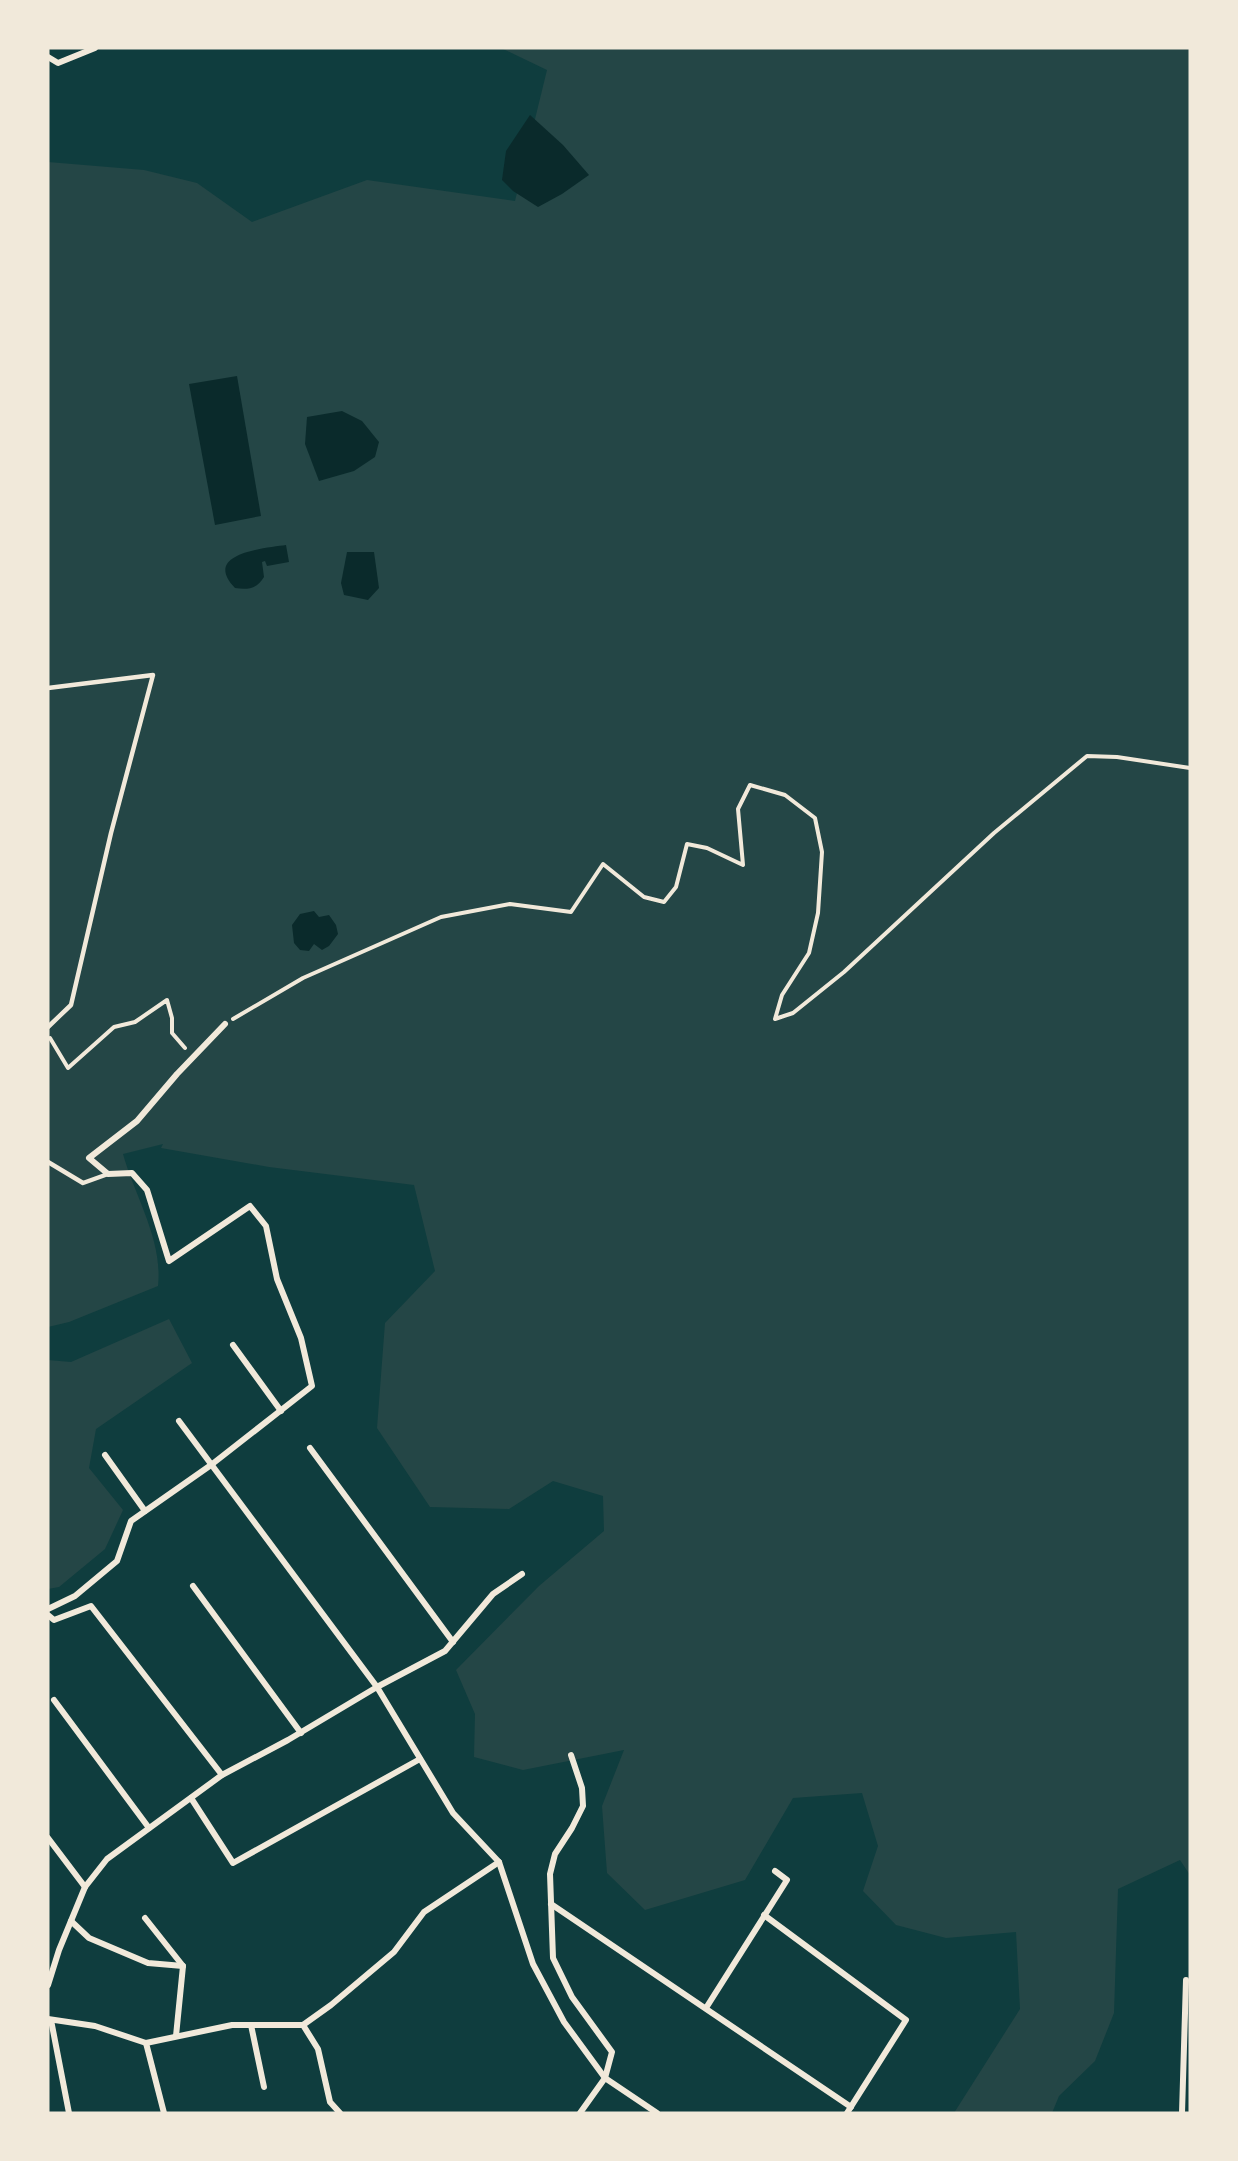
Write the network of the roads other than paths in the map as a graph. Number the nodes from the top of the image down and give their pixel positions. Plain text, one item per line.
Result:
1 (95, 48) edge
2 (48, 57) edge
3 (48, 688) edge
4 (225, 1024) road end
5 (48, 1027) edge
6 (48, 1162) edge
7 (108, 1174) junction
8 (233, 1346) dead end
9 (281, 1411) junction
10 (179, 1421) dead end
11 (310, 1448) dead end
12 (105, 1455) dead end
13 (211, 1465) junction
14 (145, 1511) junction
15 (522, 1574) dead end
16 (193, 1586) dead end
17 (48, 1609) edge
18 (48, 1615) edge
19 (453, 1642) junction
20 (377, 1687) junction
21 (54, 1700) dead end
22 (301, 1733) junction
23 (571, 1755) dead end
24 (420, 1759) junction
25 (222, 1775) junction
26 (191, 1798) junction
27 (150, 1828) junction
28 (48, 1838) edge
29 (499, 1862) junction
30 (775, 1871) dead end
31 (85, 1887) junction
32 (551, 1904) junction
33 (764, 1915) junction
34 (145, 1918) dead end
35 (71, 1921) junction
36 (183, 1966) junction
37 (1186, 1980) dead end
38 (48, 1985) edge
39 (705, 2008) junction
40 (49, 2020) edge
41 (250, 2025) junction
42 (303, 2025) junction
43 (176, 2036) junction
44 (146, 2043) junction
45 (605, 2078) junction
46 (264, 2087) dead end
47 (851, 2106) junction
48 (69, 2113) edge
49 (164, 2113) edge
50 (340, 2113) edge
51 (580, 2113) edge
52 (657, 2113) edge
53 (847, 2113) edge
54 (1182, 2113) edge

1 - 2 street
3 - 5 lane
4 - 7 street
6 - 7 lane
7 - 9 street
8 - 9 street
9 - 13 street
10 - 13 street
11 - 19 street
12 - 14 street
13 - 14 street
13 - 20 street
14 - 17 street
15 - 19 street
16 - 22 street
18 - 25 street
19 - 20 street
20 - 22 street
20 - 24 street
21 - 27 street
22 - 25 street
23 - 32 street
24 - 26 street
24 - 29 street
25 - 26 street
26 - 27 street
27 - 31 street
28 - 31 street
29 - 42 street
29 - 45 street
30 - 33 street
31 - 35 street
32 - 39 street
32 - 45 street
33 - 39 street
33 - 47 street
34 - 36 street
35 - 36 street
35 - 38 street
36 - 43 street
37 - 54 street
39 - 47 street
40 - 44 street
40 - 48 street
41 - 42 street
41 - 43 street
41 - 46 street
42 - 50 street
43 - 44 street
44 - 49 street
45 - 51 street
45 - 52 street
47 - 53 street

